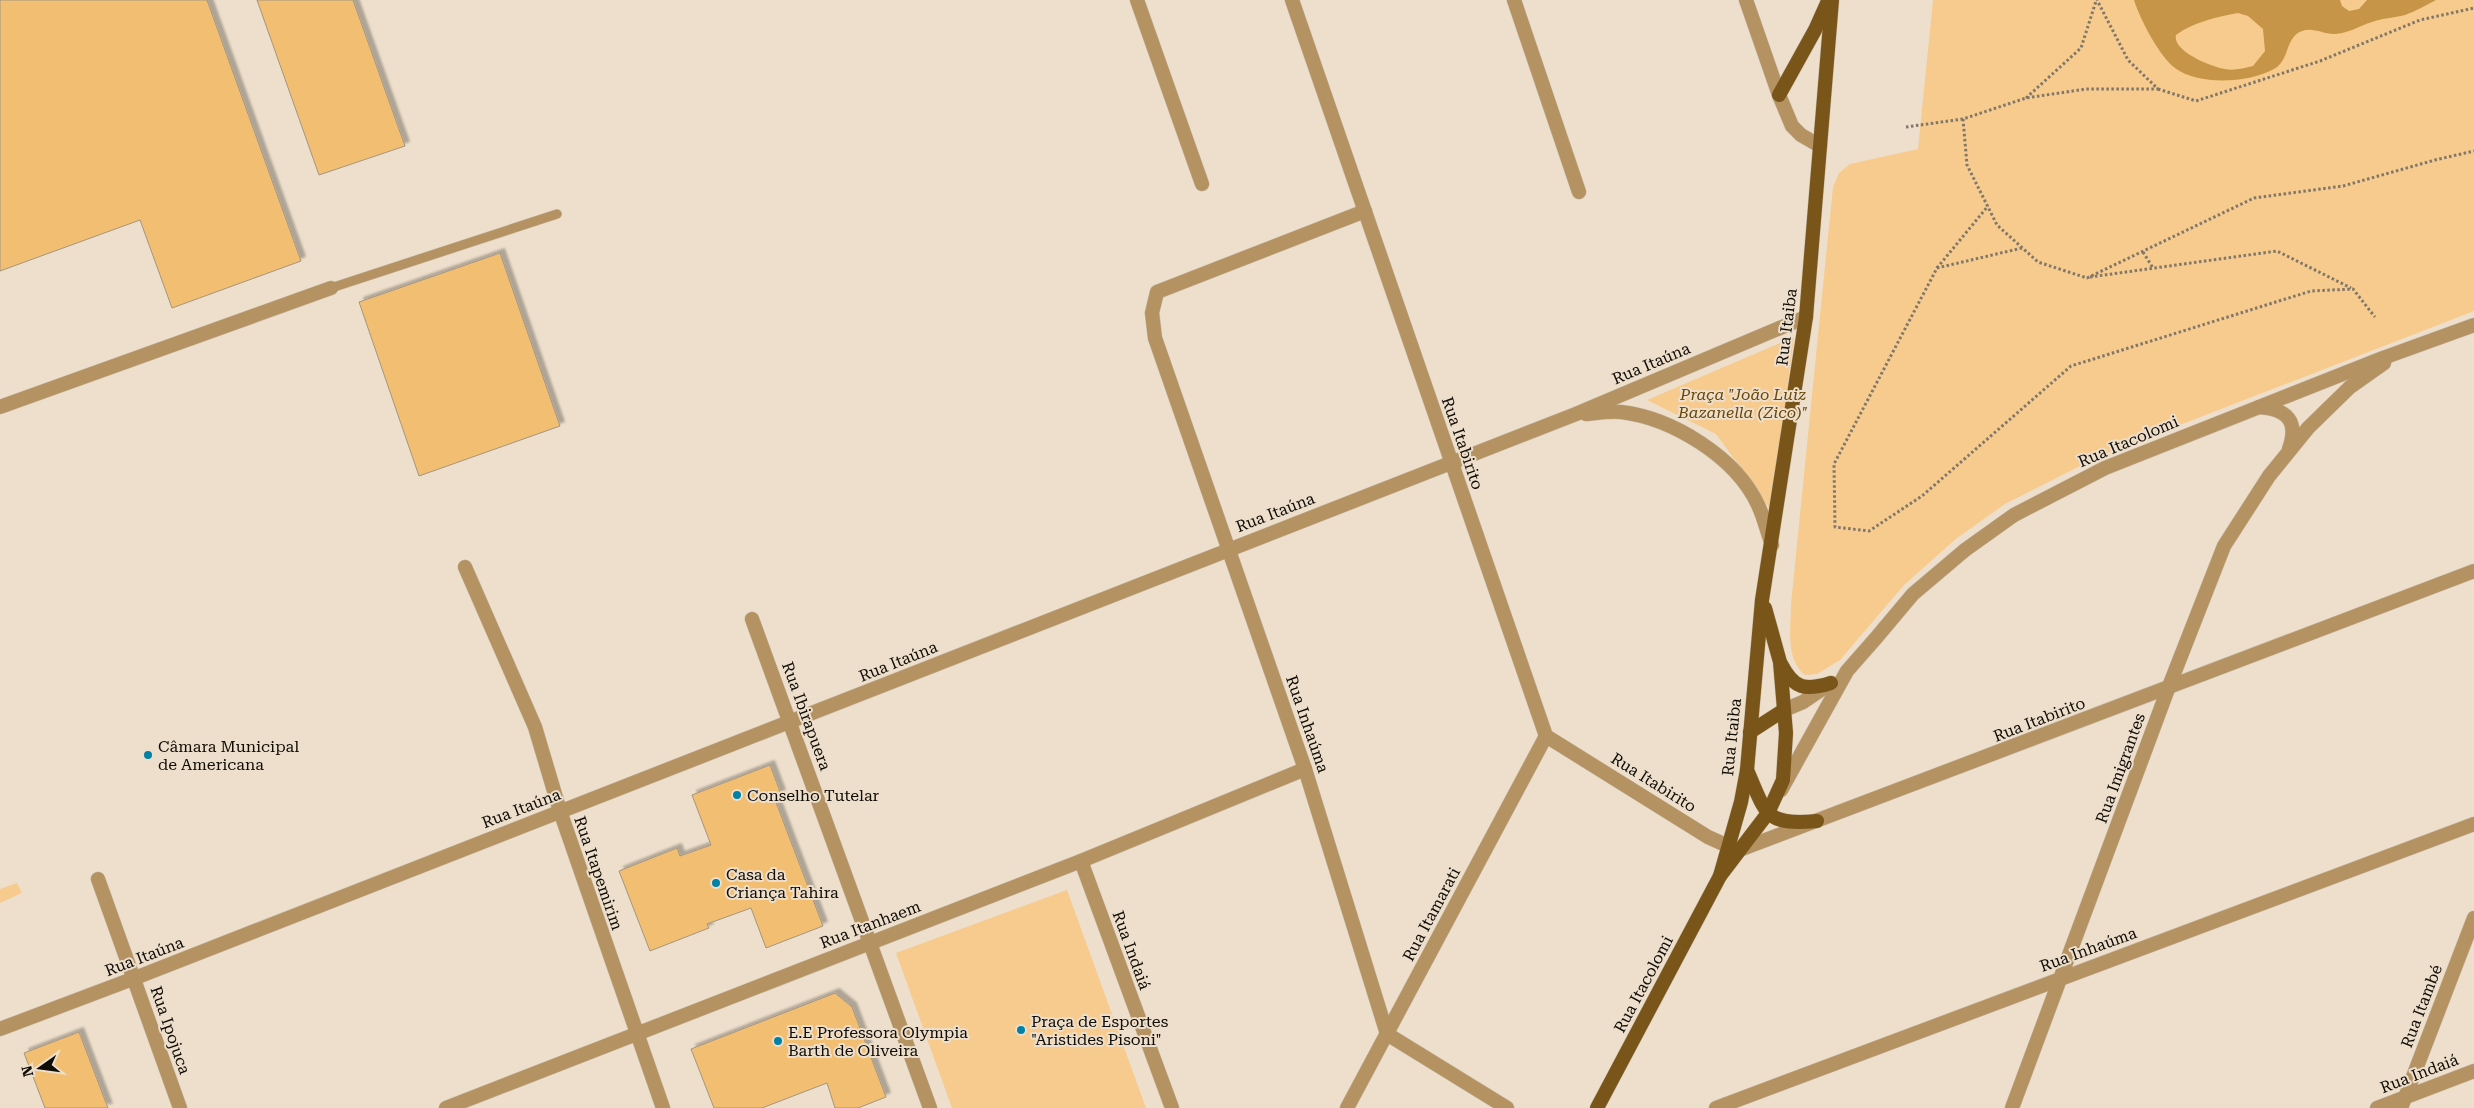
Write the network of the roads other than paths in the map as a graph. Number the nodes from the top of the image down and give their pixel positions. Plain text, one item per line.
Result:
1 (1137, 0) edge
2 (1292, 0) edge
3 (1514, 0) edge
4 (1746, 0) edge
5 (1830, 0) edge
6 (1779, 95) junction
7 (1820, 146) junction
8 (1202, 184) dead end
9 (1579, 192) dead end
10 (1365, 211) junction
11 (557, 214) dead end
12 (331, 288) joint
13 (1806, 317) junction
14 (2474, 325) edge
15 (2399, 352) junction
16 (0, 407) edge
17 (2259, 407) junction
18 (1576, 414) junction
19 (2287, 454) junction
20 (1452, 462) junction
21 (1772, 546) junction
22 (1228, 549) junction
23 (465, 567) dead end
24 (2474, 571) edge
25 (1762, 600) junction
26 (752, 619) dead end
27 (1780, 662) junction
28 (1847, 671) junction
29 (1831, 683) junction
30 (2168, 688) junction
31 (1784, 710) junction
32 (791, 722) junction
33 (1750, 732) junction
34 (1546, 736) junction
35 (1306, 769) junction
36 (1747, 770) junction
37 (1770, 809) junction
38 (560, 811) junction
39 (1817, 820) junction
40 (2474, 824) edge
41 (1728, 846) junction
42 (1742, 849) junction
43 (1081, 861) junction
44 (1720, 876) junction
45 (98, 879) dead end
46 (2474, 918) edge
47 (871, 942) junction
48 (2061, 977) junction
49 (134, 978) junction
50 (0, 1029) edge
51 (636, 1034) junction
52 (1387, 1034) junction
53 (2474, 1071) edge
54 (2403, 1103) edge
55 (180, 1108) edge
56 (446, 1108) edge
57 (663, 1108) edge
58 (930, 1108) edge
59 (1172, 1108) edge
60 (1347, 1108) edge
61 (1507, 1108) edge
62 (1597, 1108) edge
63 (1716, 1108) edge
64 (2012, 1108) edge
65 (2377, 1108) edge

1 - 8 street
2 - 10 street, Rua Itabirito
3 - 9 street
4 - 6 street
5 - 6 main road
5 - 7 main road, Rua Itaiba
6 - 7 street
7 - 13 main road, Rua Itaiba
10 - 20 street, Rua Itabirito
10 - 22 street, Rua Inhaúma
11 - 12 lane
12 - 16 street
13 - 18 street, Rua Itaúna
13 - 21 main road, Rua Itaiba
14 - 15 street, Rua Itacolomi
15 - 17 street, Rua Itacolomi
15 - 19 street, Rua Imigrantes
17 - 19 street, Rua Imigrantes
17 - 28 street, Rua Itacolomi
18 - 20 street, Rua Itaúna
18 - 21 street
19 - 30 street, Rua Imigrantes
20 - 22 street, Rua Itaúna
20 - 34 street, Rua Itabirito
21 - 25 main road, Rua Itaiba
22 - 32 street, Rua Itaúna
22 - 35 street, Rua Inhaúma
23 - 38 street, Rua Itapemirim
24 - 30 street, Rua Itabirito
25 - 27 main road, Rua Itaiba
25 - 33 main road, Rua Itaiba
26 - 32 street, Rua Ibirapuera
27 - 29 main road
27 - 31 main road, Rua Itaiba
28 - 29 street, Rua Itacolomi
28 - 37 street, Rua Itacolomi
29 - 31 street, Rua Itacolomi
30 - 39 street, Rua Itabirito
30 - 48 street, Rua Imigrantes
31 - 33 main road
31 - 37 main road, Rua Itaiba
32 - 38 street, Rua Itaúna
32 - 47 street, Rua Ibirapuera
33 - 36 main road, Rua Itaiba
34 - 41 street, Rua Itabirito
34 - 52 street, Rua Itamarati
35 - 43 street, Rua Itanhaem
35 - 52 street, Rua Inhaúma
36 - 37 main road
36 - 41 main road, Rua Itaiba
37 - 39 main road
37 - 42 main road, Rua Itaiba
38 - 49 street, Rua Itaúna
38 - 51 street, Rua Itapemirim
39 - 42 street, Rua Itabirito
40 - 48 street, Rua Inhaúma
41 - 42 street, Rua Itabirito
41 - 44 main road, Rua Itacolomi
42 - 44 main road, Rua Itacolomi
43 - 47 street, Rua Itanhaem
43 - 59 street, Rua Indaiá
44 - 62 main road, Rua Itacolomi
45 - 49 street, Rua Ipojuca
46 - 54 street, Rua Itambé
47 - 51 street, Rua Itanhaem
47 - 58 street, Rua Ibirapuera
48 - 63 street, Rua Inhaúma
48 - 64 street, Rua Imigrantes
49 - 50 street, Rua Itaúna
49 - 55 street, Rua Ipojuca
51 - 56 street, Rua Itanhaem
51 - 57 street, Rua Itapemirim
52 - 60 street, Rua Itamarati
52 - 61 street
53 - 54 street, Rua Indaiá
54 - 65 street, Rua Indaiá

